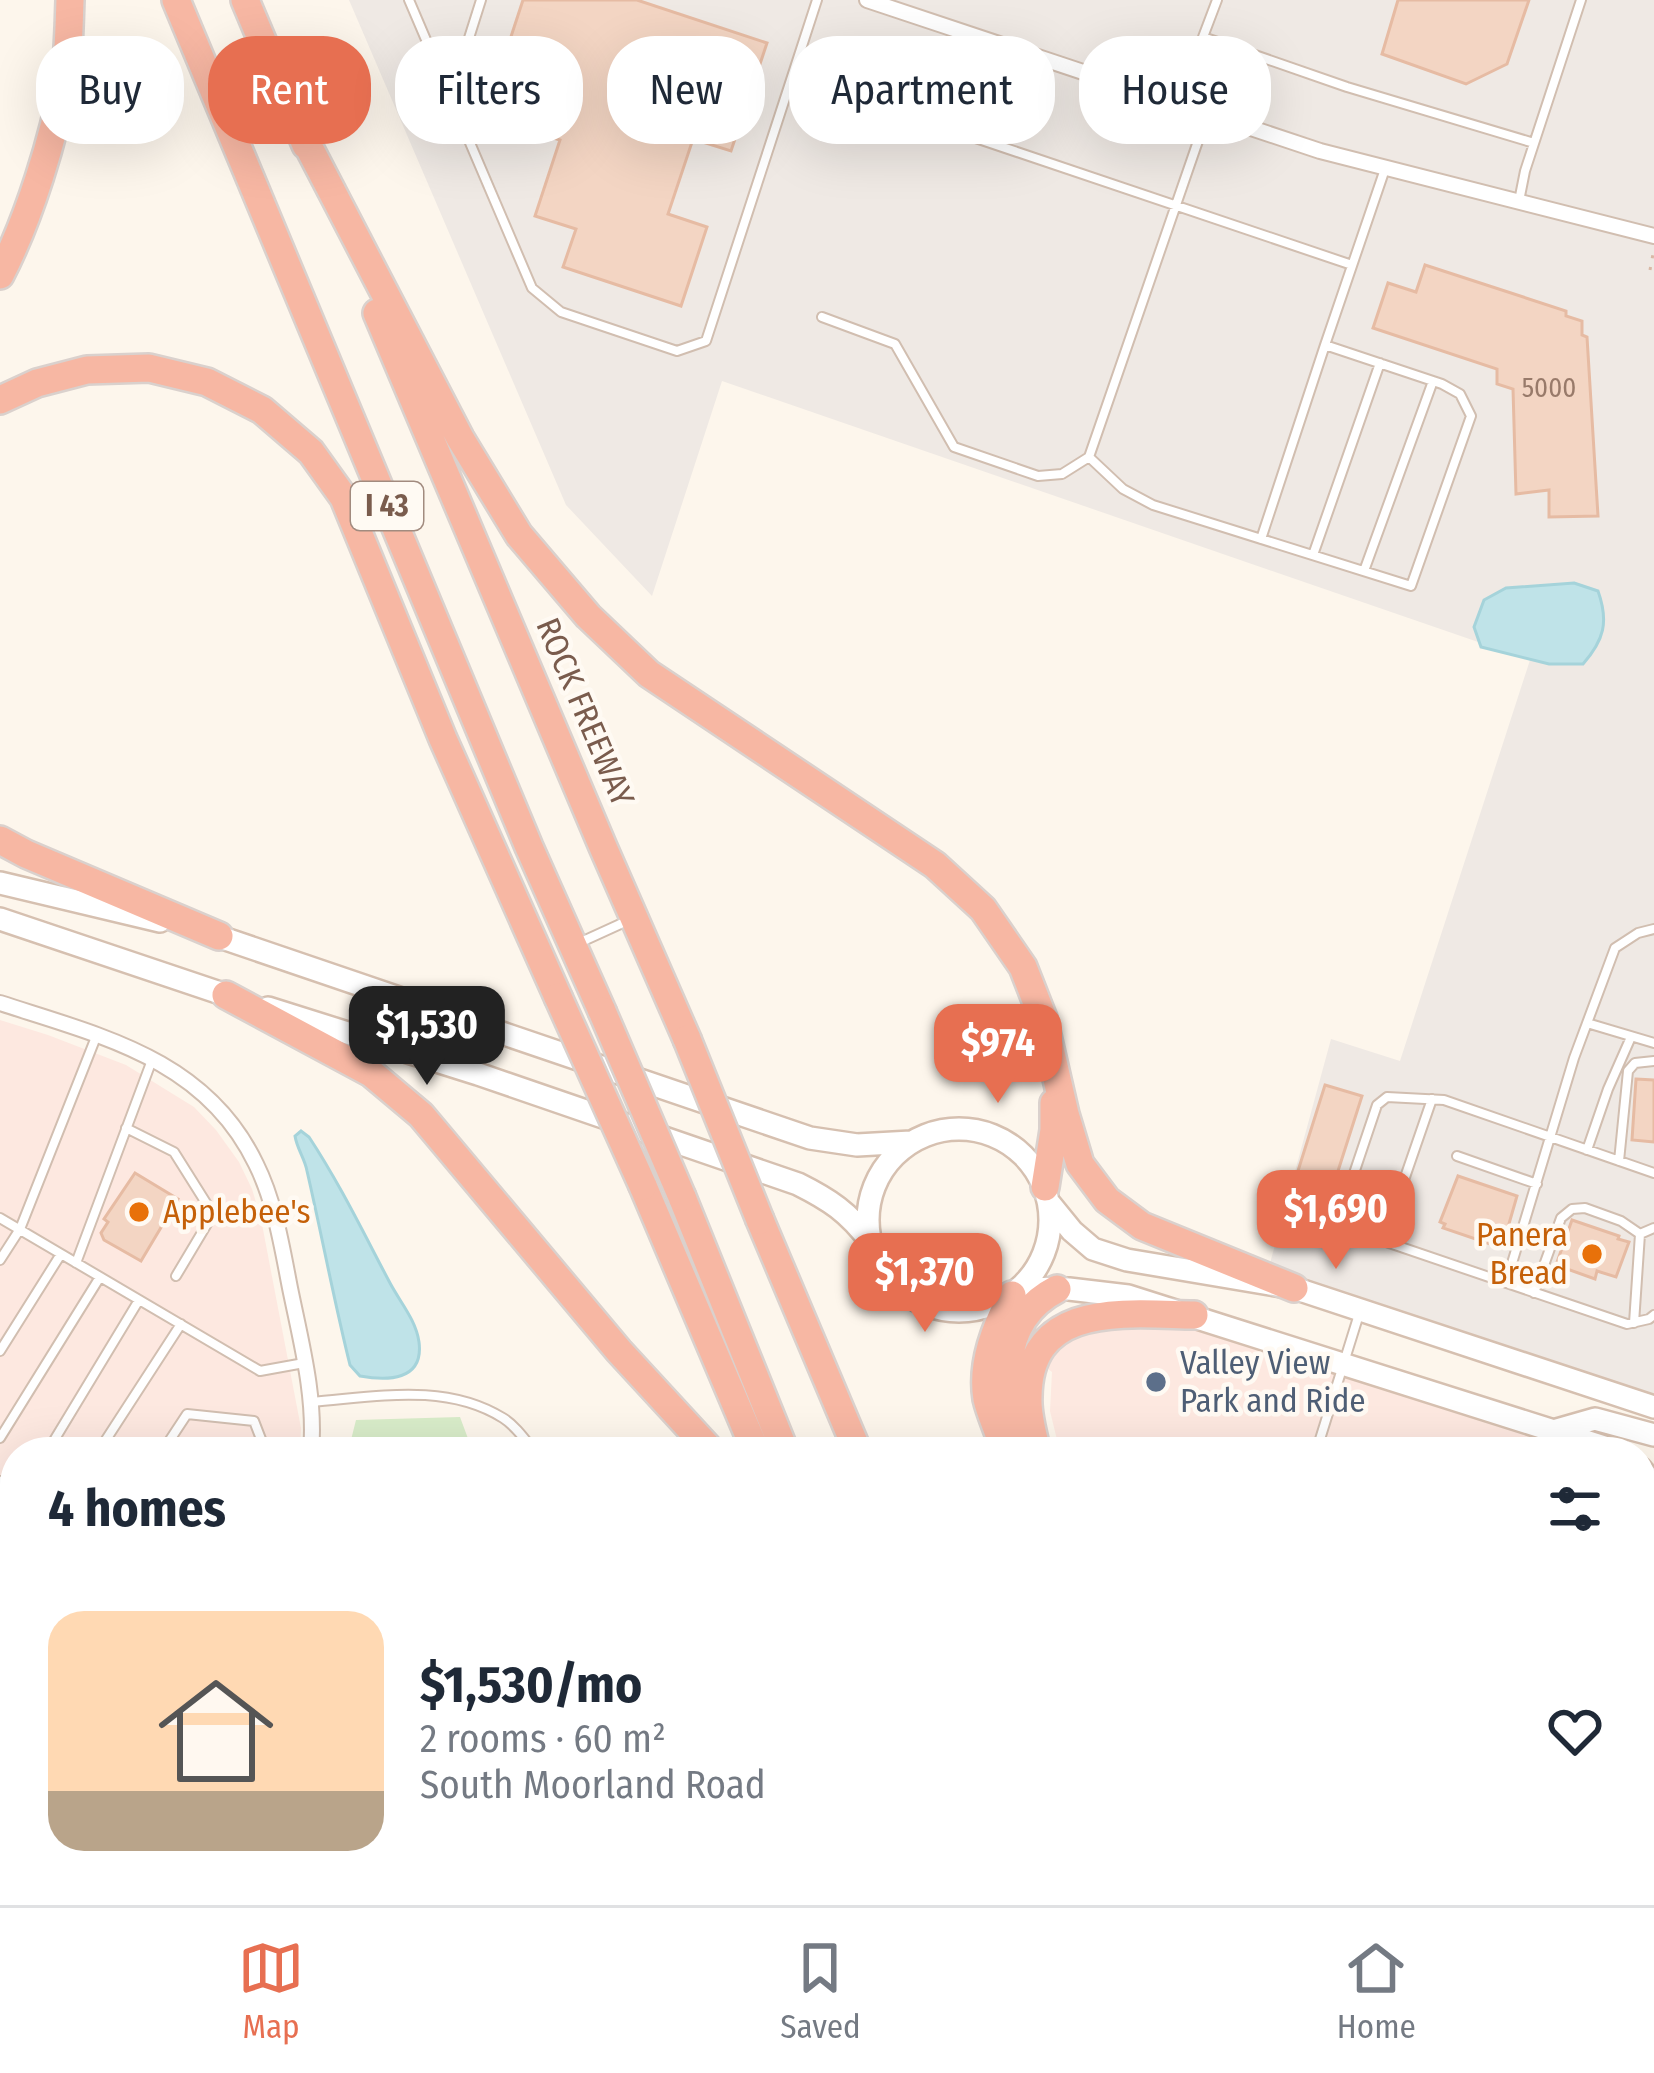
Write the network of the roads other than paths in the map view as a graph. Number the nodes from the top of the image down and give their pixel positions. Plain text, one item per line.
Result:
1 (70, 0) edge
2 (176, 0) edge
3 (245, 0) edge
4 (409, 0) edge
5 (481, 0) edge
6 (817, 0) edge
7 (867, 0) edge
8 (1217, 0) edge
9 (1581, 0) edge
10 (913, 8) edge
11 (972, 35) junction
12 (260, 36) edge
13 (424, 36) edge
14 (469, 36) edge
15 (1203, 36) edge
16 (1271, 61) edge
17 (1079, 71) edge
18 (1271, 135) edge
19 (1534, 143) junction
20 (306, 144) edge
21 (307, 144) edge
22 (470, 144) edge
23 (1198, 144) edge
24 (1384, 169) junction
25 (1519, 203) junction
26 (1176, 206) junction
27 (1654, 236) edge
28 (1352, 265) junction
29 (0, 275) edge
30 (821, 317) dead end
31 (1324, 345) junction
32 (1380, 363) junction
33 (1433, 381) junction
34 (0, 400) edge
35 (1089, 457) junction
36 (1261, 539) junction
37 (1313, 555) junction
38 (1364, 572) junction
39 (0, 840) edge
40 (0, 883) edge
41 (634, 918) junction
42 (0, 919) edge
43 (1654, 929) edge
44 (219, 936) junction
45 (573, 946) junction
46 (226, 994) junction
47 (0, 1004) edge
48 (1587, 1023) junction
49 (97, 1035) junction
50 (1630, 1036) junction
51 (1654, 1043) edge
52 (153, 1058) junction
53 (1654, 1061) edge
54 (1054, 1063) junction
55 (1432, 1099) junction
56 (126, 1129) junction
57 (1552, 1138) junction
58 (911, 1142) junction
59 (1587, 1150) junction
60 (1457, 1156) dead end
61 (1619, 1161) junction
62 (1654, 1173) edge
63 (1538, 1184) junction
64 (1047, 1195) junction
65 (0, 1218) edge
66 (1654, 1228) edge
67 (20, 1229) junction
68 (1640, 1234) junction
69 (870, 1240) junction
70 (1383, 1240) junction
71 (61, 1254) junction
72 (0, 1260) edge
73 (76, 1263) junction
74 (176, 1276) dead end
75 (100, 1277) junction
76 (1506, 1283) junction
77 (1294, 1288) junction
78 (1057, 1289) junction
79 (1016, 1292) junction
80 (1534, 1292) junction
81 (139, 1300) junction
82 (1360, 1310) junction
83 (1194, 1315) junction
84 (1654, 1315) edge
85 (1634, 1323) junction
86 (181, 1324) junction
87 (0, 1351) edge
88 (305, 1363) junction
89 (1344, 1364) junction
90 (1647, 1400) edge
91 (311, 1402) junction
92 (1552, 1431) junction
93 (1654, 1436) edge
94 (1, 1437) edge
95 (56, 1437) edge
96 (108, 1437) edge
97 (172, 1437) edge
98 (260, 1437) edge
99 (311, 1437) edge
100 (522, 1437) edge
101 (698, 1437) edge
102 (750, 1437) edge
103 (778, 1437) edge
104 (852, 1437) edge
105 (1000, 1437) edge
106 (1016, 1437) edge
107 (1035, 1437) edge
108 (1321, 1437) edge
109 (1571, 1437) edge

1 - 29 highway
2 - 45 highway, I 43
3 - 12 highway, ROCK FREEWAY / I 43
4 - 13 lane
5 - 14 lane
6 - 22 lane
7 - 10 street
8 - 15 lane
9 - 19 lane
10 - 11 street
11 - 17 street
11 - 26 lane
16 - 19 lane
18 - 24 street
19 - 25 lane
20 - 41 highway, ROCK FREEWAY / I 43
21 - 54 highway
23 - 26 lane
24 - 25 street
24 - 28 lane
25 - 27 street
26 - 28 lane
26 - 35 lane
28 - 31 lane
30 - 35 lane
31 - 32 lane
31 - 36 lane
32 - 33 lane
32 - 37 lane
33 - 38 lane
33 - 38 lane
34 - 102 highway, bridge
35 - 36 lane
36 - 37 lane
37 - 38 lane
39 - 44 highway
40 - 44 main road
41 - 45 lane
41 - 104 highway, ROCK FREEWAY / I 43, bridge
42 - 46 main road
43 - 48 lane
44 - 58 main road
45 - 103 highway, I 43, bridge
46 - 69 main road
46 - 101 highway
47 - 49 street
48 - 50 lane
48 - 57 lane
49 - 52 street
49 - 67 lane
50 - 51 lane
50 - 59 lane
52 - 56 lane
52 - 88 street
53 - 61 lane
54 - 64 highway
54 - 77 highway
55 - 57 lane
55 - 70 lane
55 - 70 lane
56 - 73 lane
56 - 74 lane
57 - 59 lane
57 - 63 lane
58 - 64 main road
58 - 69 main road
59 - 61 lane
60 - 63 lane
61 - 62 lane
63 - 76 lane
64 - 77 main road
64 - 79 main road
65 - 67 lane
66 - 68 lane
67 - 71 lane
67 - 72 lane
68 - 80 lane
68 - 85 lane
69 - 79 main road
70 - 76 lane
71 - 73 lane
71 - 87 lane
73 - 75 lane
75 - 81 lane
75 - 94 lane
76 - 80 lane
77 - 82 main road
78 - 79 main road
78 - 83 main road
78 - 106 highway
79 - 105 highway
80 - 85 lane
81 - 86 lane
81 - 95 lane
82 - 89 lane
82 - 90 main road
83 - 89 main road
83 - 107 highway
84 - 85 lane
86 - 88 lane
86 - 96 lane
88 - 91 street
89 - 92 main road
89 - 108 lane
91 - 99 street
91 - 100 lane
92 - 93 main road
92 - 109 main road
97 - 98 lane

